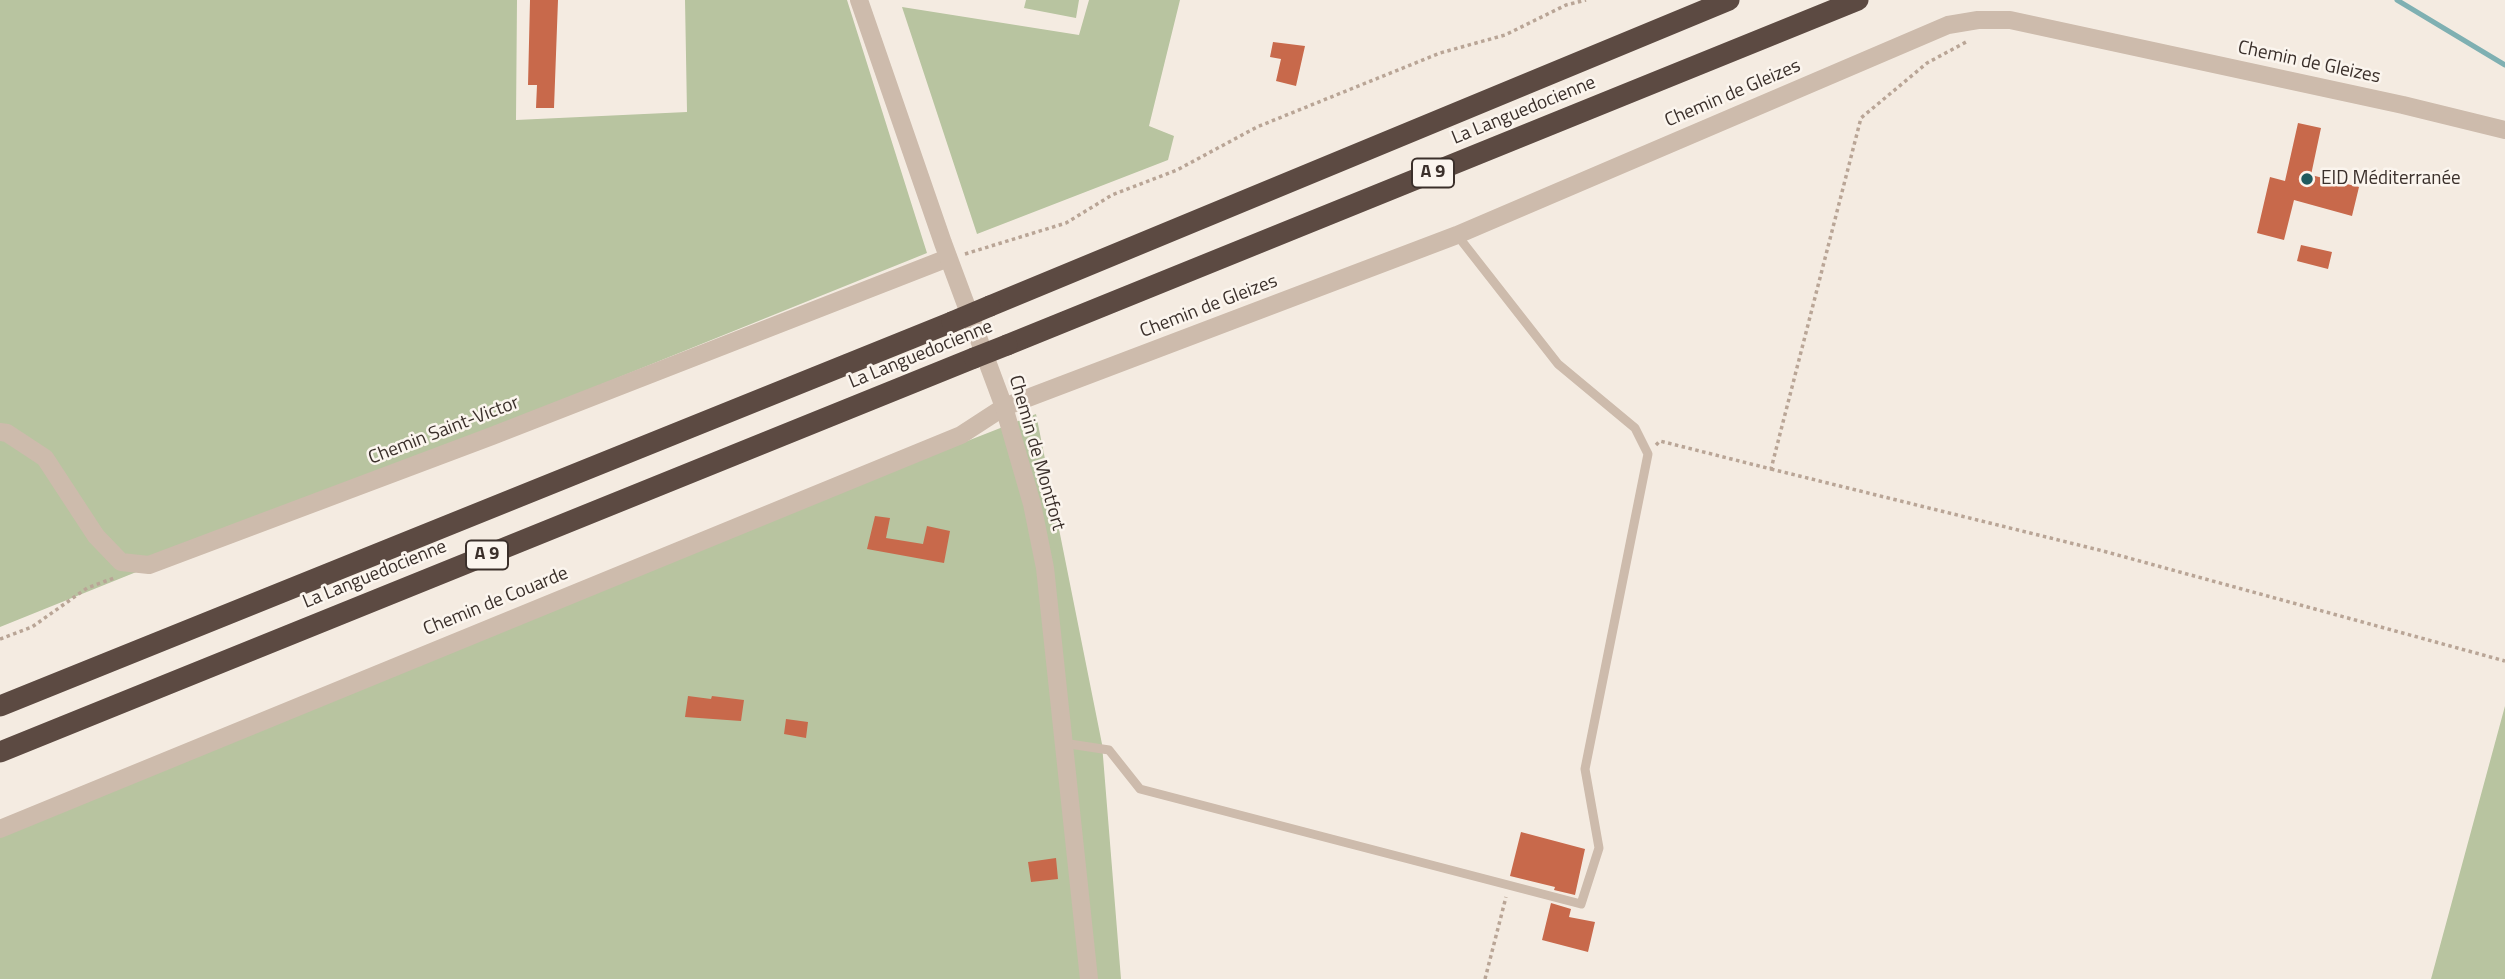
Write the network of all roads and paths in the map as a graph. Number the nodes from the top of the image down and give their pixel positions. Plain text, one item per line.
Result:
1 (859, 0) edge
2 (1586, 0) edge
3 (1729, 0) edge
4 (1858, 0) edge
5 (1974, 38) dead end
6 (2505, 130) edge
7 (1457, 235) junction
8 (948, 258) junction
9 (1004, 407) junction
10 (0, 432) edge
11 (1648, 454) junction
12 (1771, 469) junction
13 (149, 565) junction
14 (0, 639) edge
15 (2505, 661) edge
16 (0, 706) edge
17 (1063, 743) junction
18 (0, 752) edge
19 (0, 829) edge
20 (1509, 885) junction
21 (1089, 979) edge
22 (1485, 979) edge

1 - 8 street, Chemin de Montfort
2 - 8 path
3 - 16 highway, La Languedocienne / A 9, bridge
4 - 18 highway, La Languedocienne / A 9, bridge
5 - 12 path
6 - 7 street, Chemin de Gleizes
7 - 9 street, Chemin de Gleizes
7 - 11 lane
8 - 9 street, Chemin de Montfort
8 - 13 street, Chemin Saint-Victor
9 - 17 street, Chemin de Montfort
9 - 19 street, Chemin de Couarde
10 - 13 street
11 - 12 path
11 - 20 lane
12 - 15 path
13 - 14 path
17 - 20 lane
17 - 21 street, Chemin de Montfort
20 - 22 path

